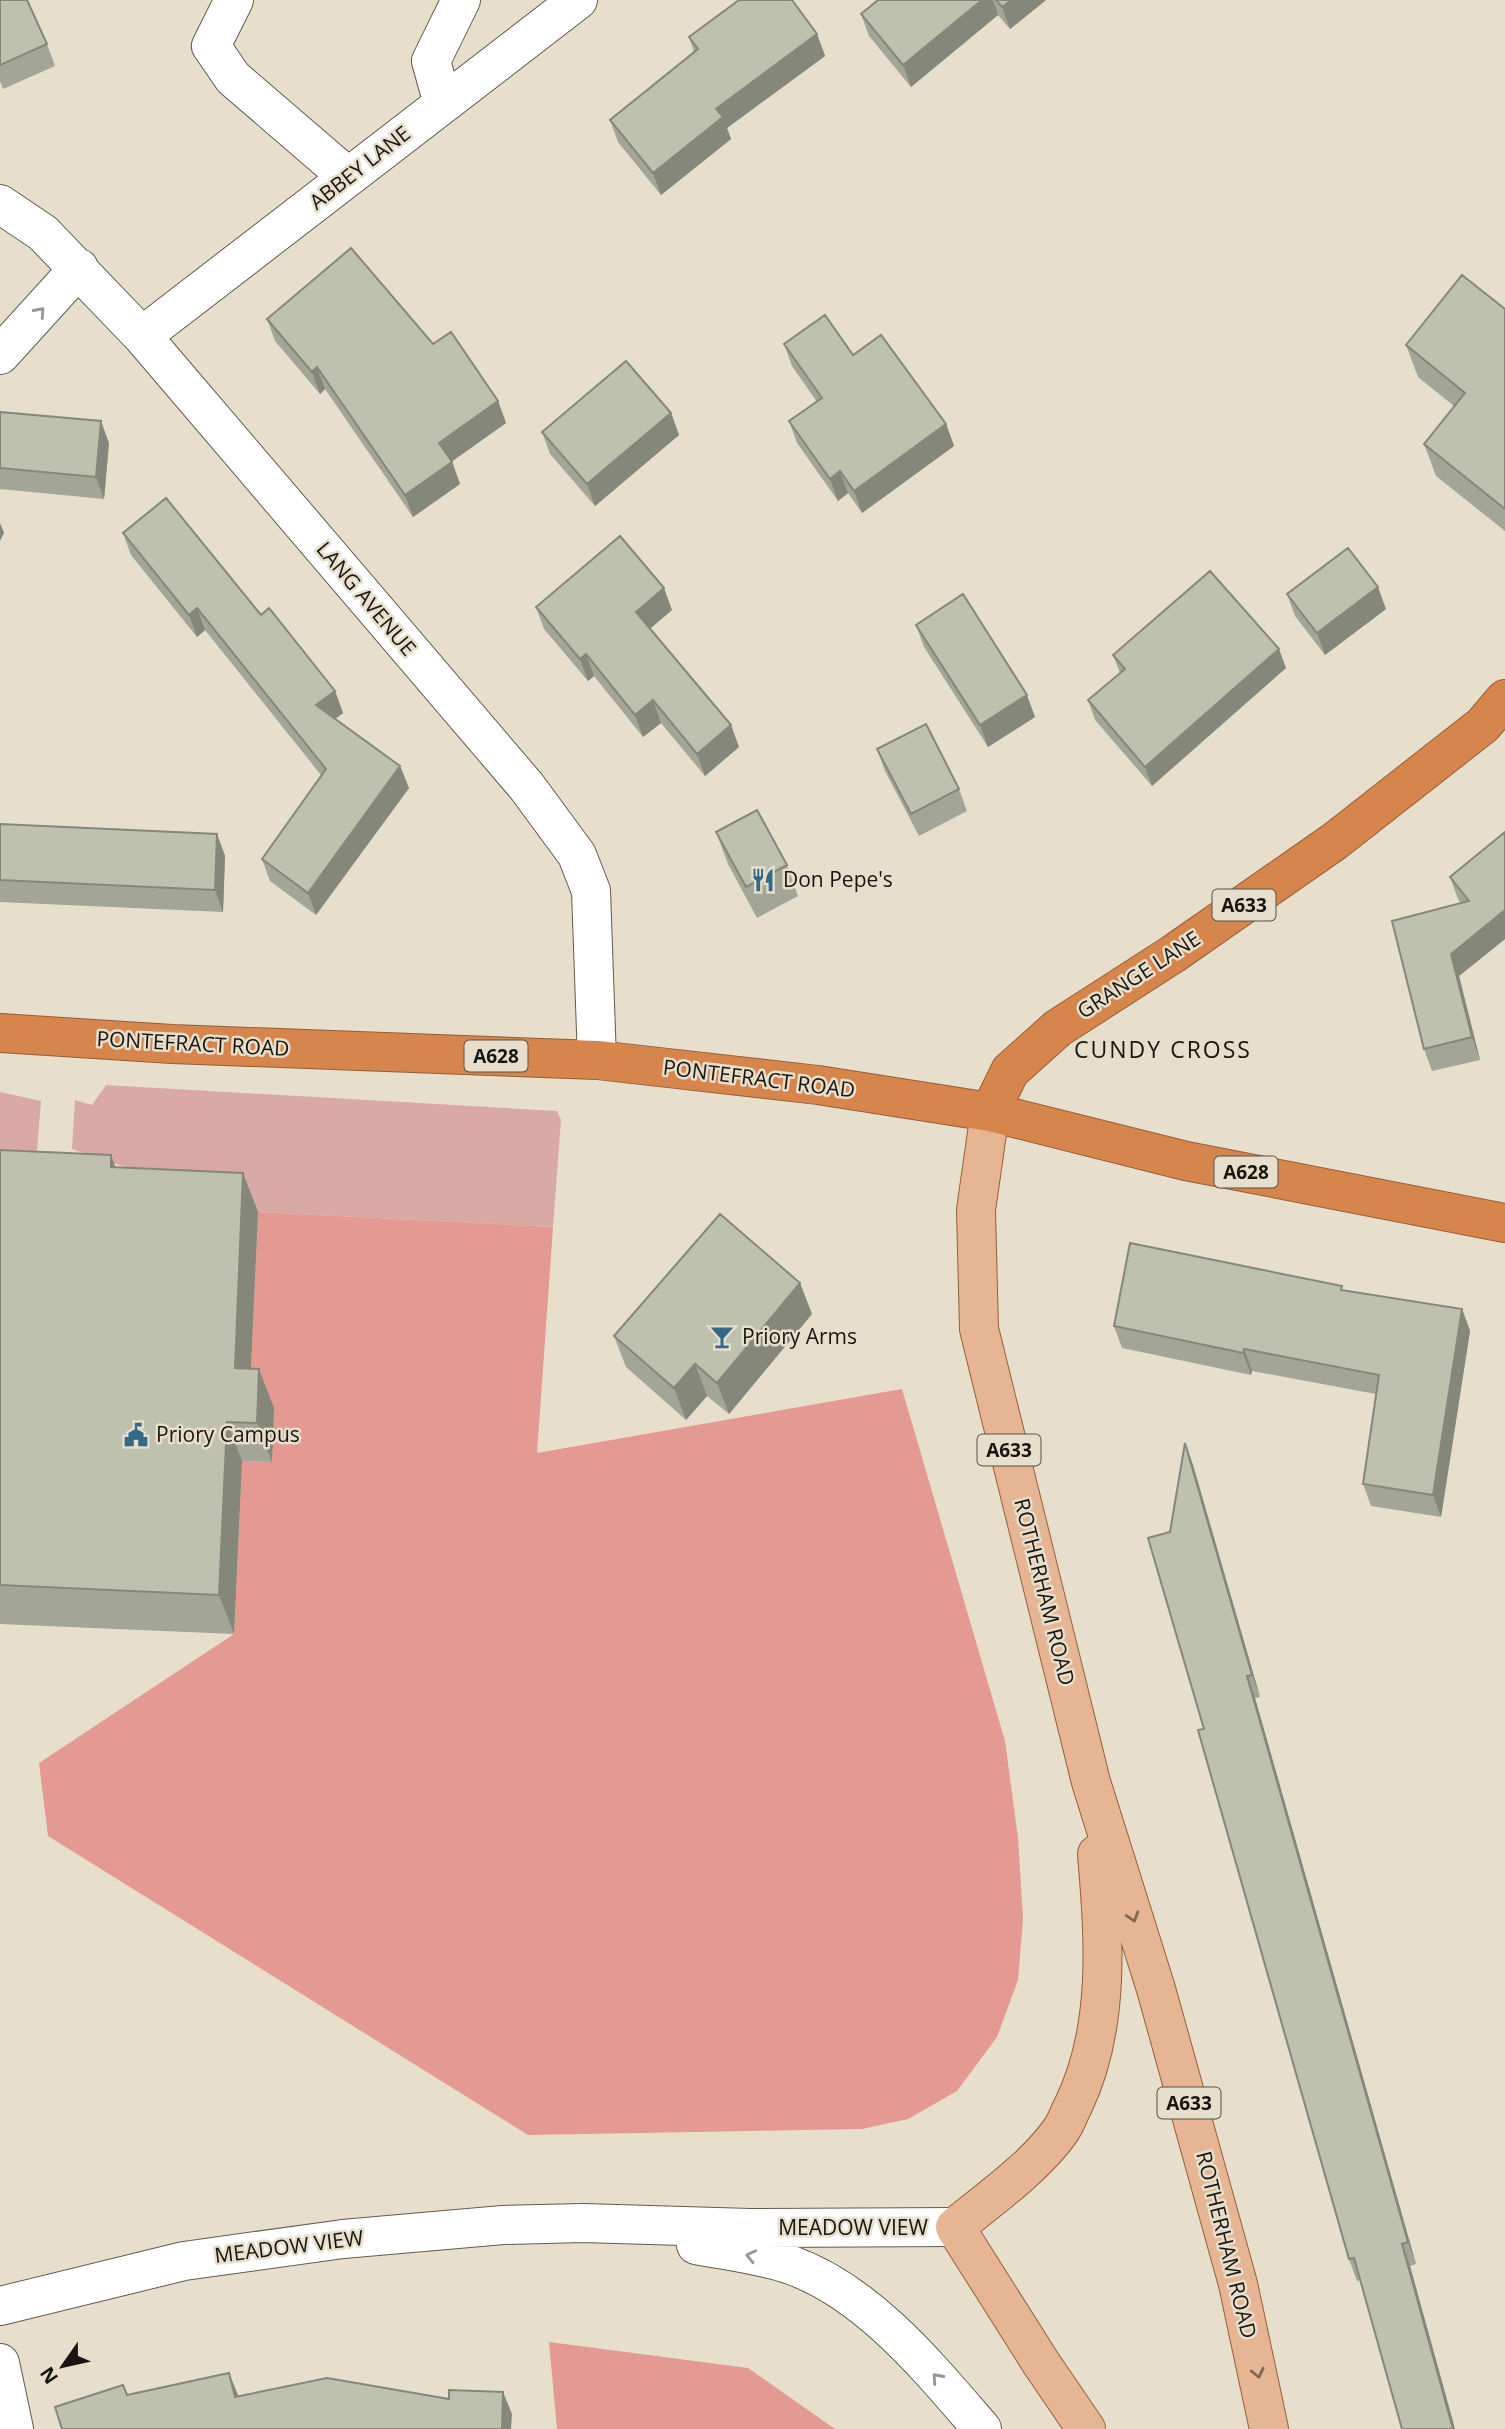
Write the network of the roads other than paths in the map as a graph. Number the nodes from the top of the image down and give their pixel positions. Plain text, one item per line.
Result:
1 (234, 0) edge
2 (461, 0) edge
3 (578, 0) edge
4 (443, 104) junction
5 (348, 177) junction
6 (0, 204) edge
7 (79, 268) junction
8 (142, 336) junction
9 (0, 355) edge
10 (1505, 699) edge
11 (0, 1033) edge
12 (597, 1060) junction
13 (990, 1112) junction
14 (1505, 1223) edge
15 (1091, 1782) junction
16 (583, 2224) junction
17 (955, 2227) junction
18 (0, 2306) edge
19 (0, 2363) edge
20 (15, 2429) edge
21 (982, 2429) edge
22 (1086, 2429) edge
23 (1269, 2429) edge

1 - 5 street
2 - 4 street
3 - 4 street, ABBEY LANE
4 - 5 street, ABBEY LANE
5 - 8 street, ABBEY LANE
6 - 7 street, LANG AVENUE
7 - 8 street, LANG AVENUE
9 -> 7 street
8 - 12 street, LANG AVENUE
10 - 13 highway, GRANGE LANE / A633
11 - 12 highway, PONTEFRACT ROAD / A628
12 - 13 highway, PONTEFRACT ROAD / A628
13 - 14 highway, PONTEFRACT ROAD / A628
13 - 15 main road, ROTHERHAM ROAD / A633
15 - 17 main road, ROTHERHAM ROAD / A633
15 -> 23 main road, ROTHERHAM ROAD / A633
16 - 17 street, MEADOW VIEW
16 - 18 street, MEADOW VIEW
21 -> 16 street, MEADOW VIEW
17 - 22 main road
19 - 20 street

